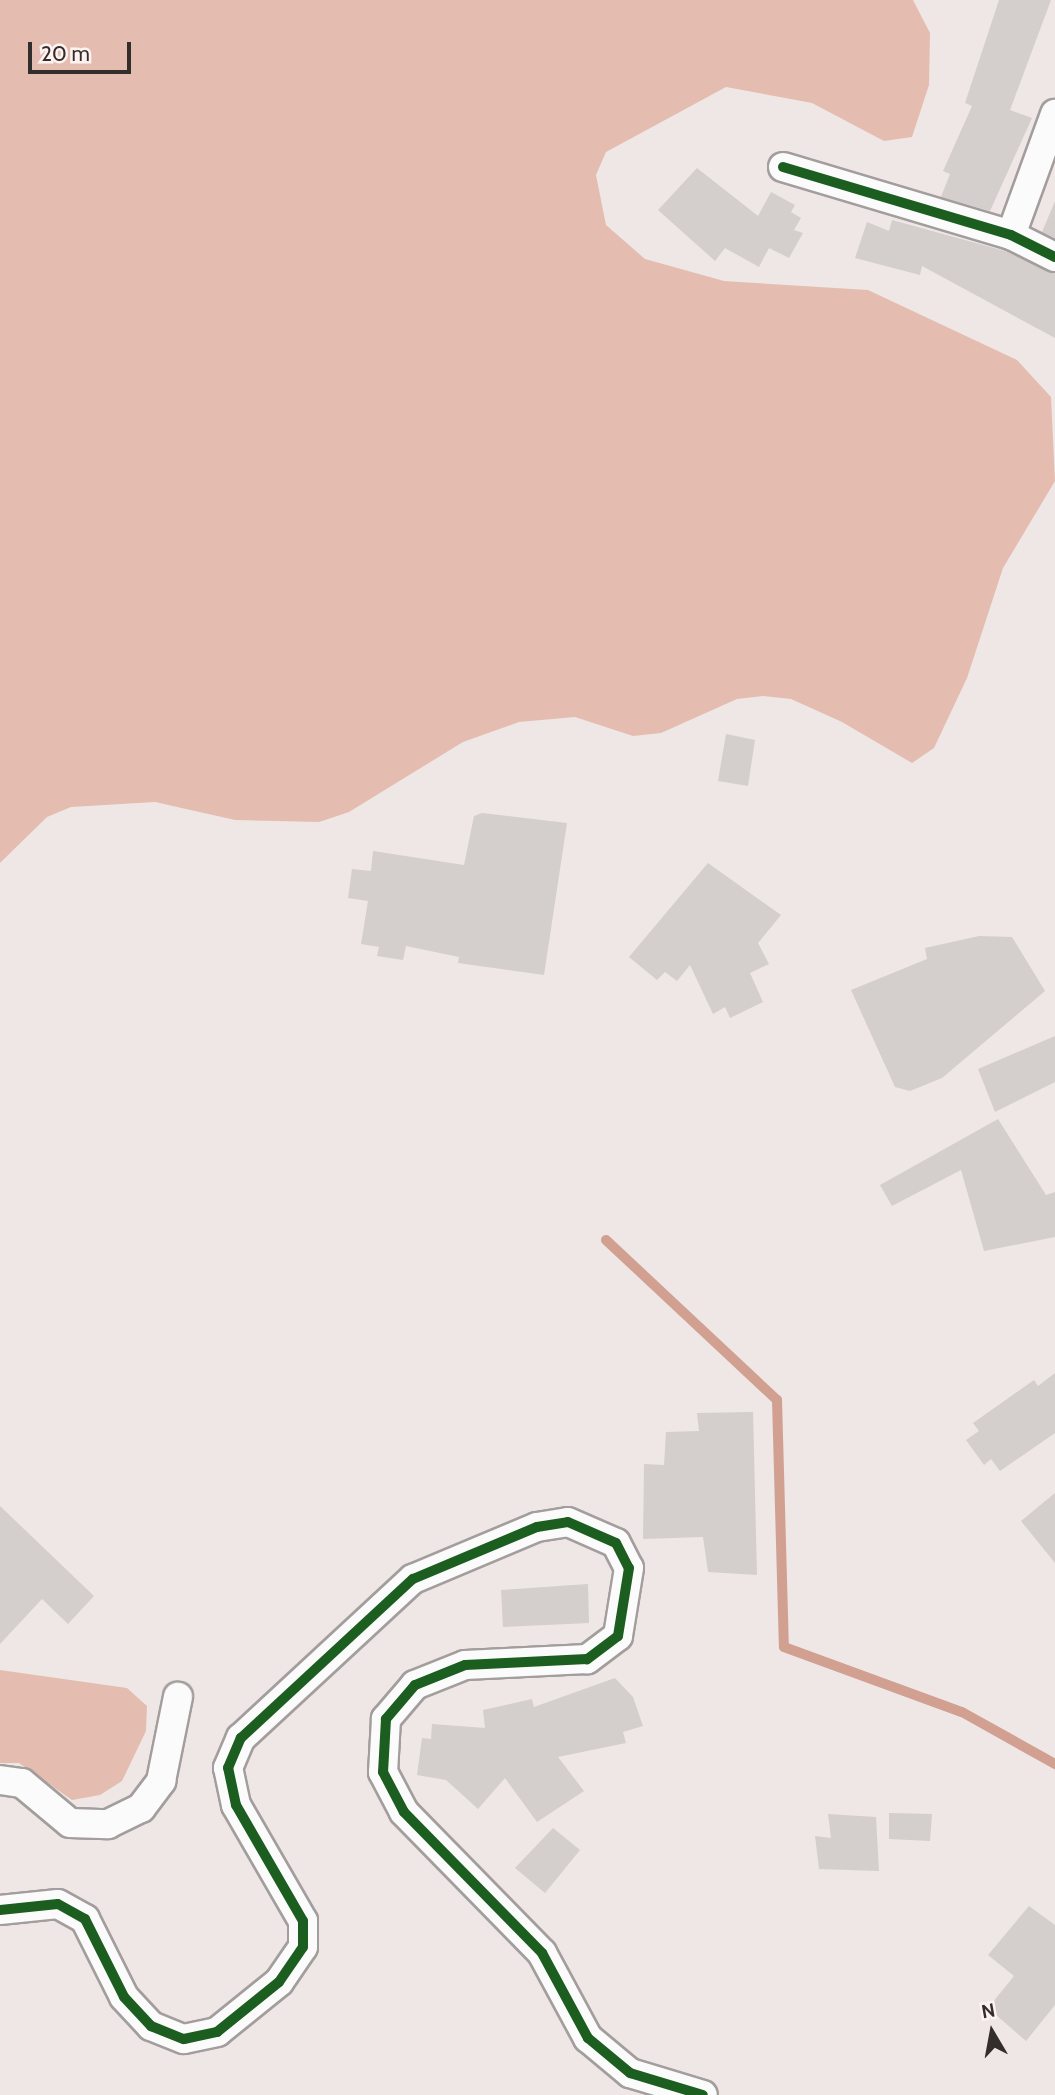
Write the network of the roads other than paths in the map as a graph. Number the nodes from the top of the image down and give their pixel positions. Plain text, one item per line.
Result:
1 (1055, 114) edge
2 (783, 167) dead end
3 (1011, 235) junction
4 (1055, 257) edge
5 (178, 1697) dead end
6 (0, 1780) edge
7 (0, 1910) edge
8 (702, 2095) edge

1 - 3 street
2 - 3 street
3 - 4 street
5 - 6 street
7 - 8 street

